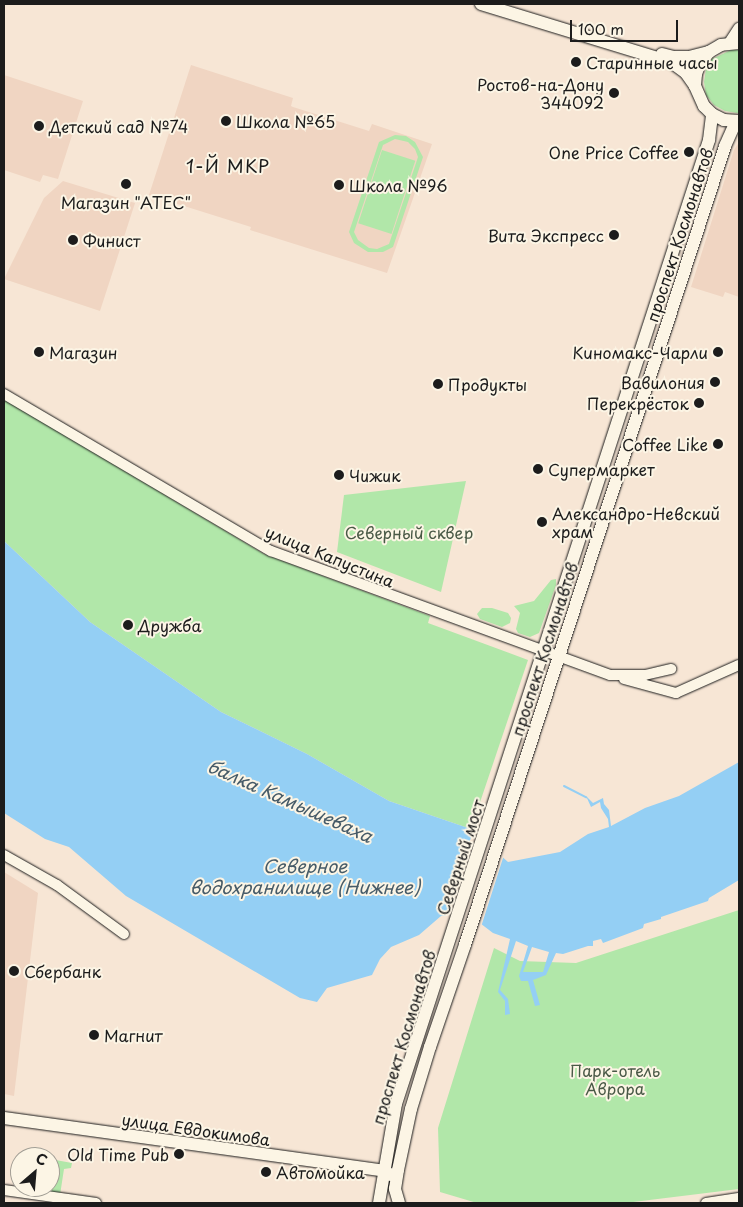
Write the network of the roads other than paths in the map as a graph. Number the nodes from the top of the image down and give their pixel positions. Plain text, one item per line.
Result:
1 (481, 4) edge
2 (502, 4) edge
3 (739, 29) edge
4 (735, 43) edge
5 (709, 52) junction
6 (696, 86) junction
7 (712, 114) junction
8 (738, 121) edge
9 (4, 394) edge
10 (544, 652) junction
11 (558, 658) junction
12 (739, 665) edge
13 (671, 669) dead end
14 (610, 675) junction
15 (500, 783) joint
16 (516, 788) joint
17 (4, 855) edge
18 (124, 934) dead end
19 (450, 940) joint
20 (465, 945) joint
21 (4, 1118) edge
22 (393, 1174) junction
23 (4, 1190) edge
24 (739, 1198) edge
25 (91, 1203) edge
26 (379, 1203) edge
27 (399, 1203) edge
28 (706, 1203) edge

1 - 6 main road
2 - 5 main road
3 - 4 main road
4 - 5 main road
5 - 6 main road
6 - 7 main road
7 - 8 main road
7 - 10 main road, проспект Космонавтов
8 - 11 main road, проспект Космонавтов
9 - 10 street, улица Капустина
10 - 11 street, улица Капустина
10 - 15 main road, проспект Космонавтов
11 - 14 street, улица Капустина
11 - 16 main road, проспект Космонавтов
12 - 14 street
13 - 14 street, улица Капустина
15 - 19 main road, Северный мост
16 - 20 main road, Северный мост
17 - 18 street
19 - 22 main road, проспект Космонавтов
20 - 22 main road, проспект Космонавтов
21 - 22 main road, улица Евдокимова
22 - 26 main road, проспект Космонавтов
22 - 27 main road
23 - 25 street
24 - 28 street

